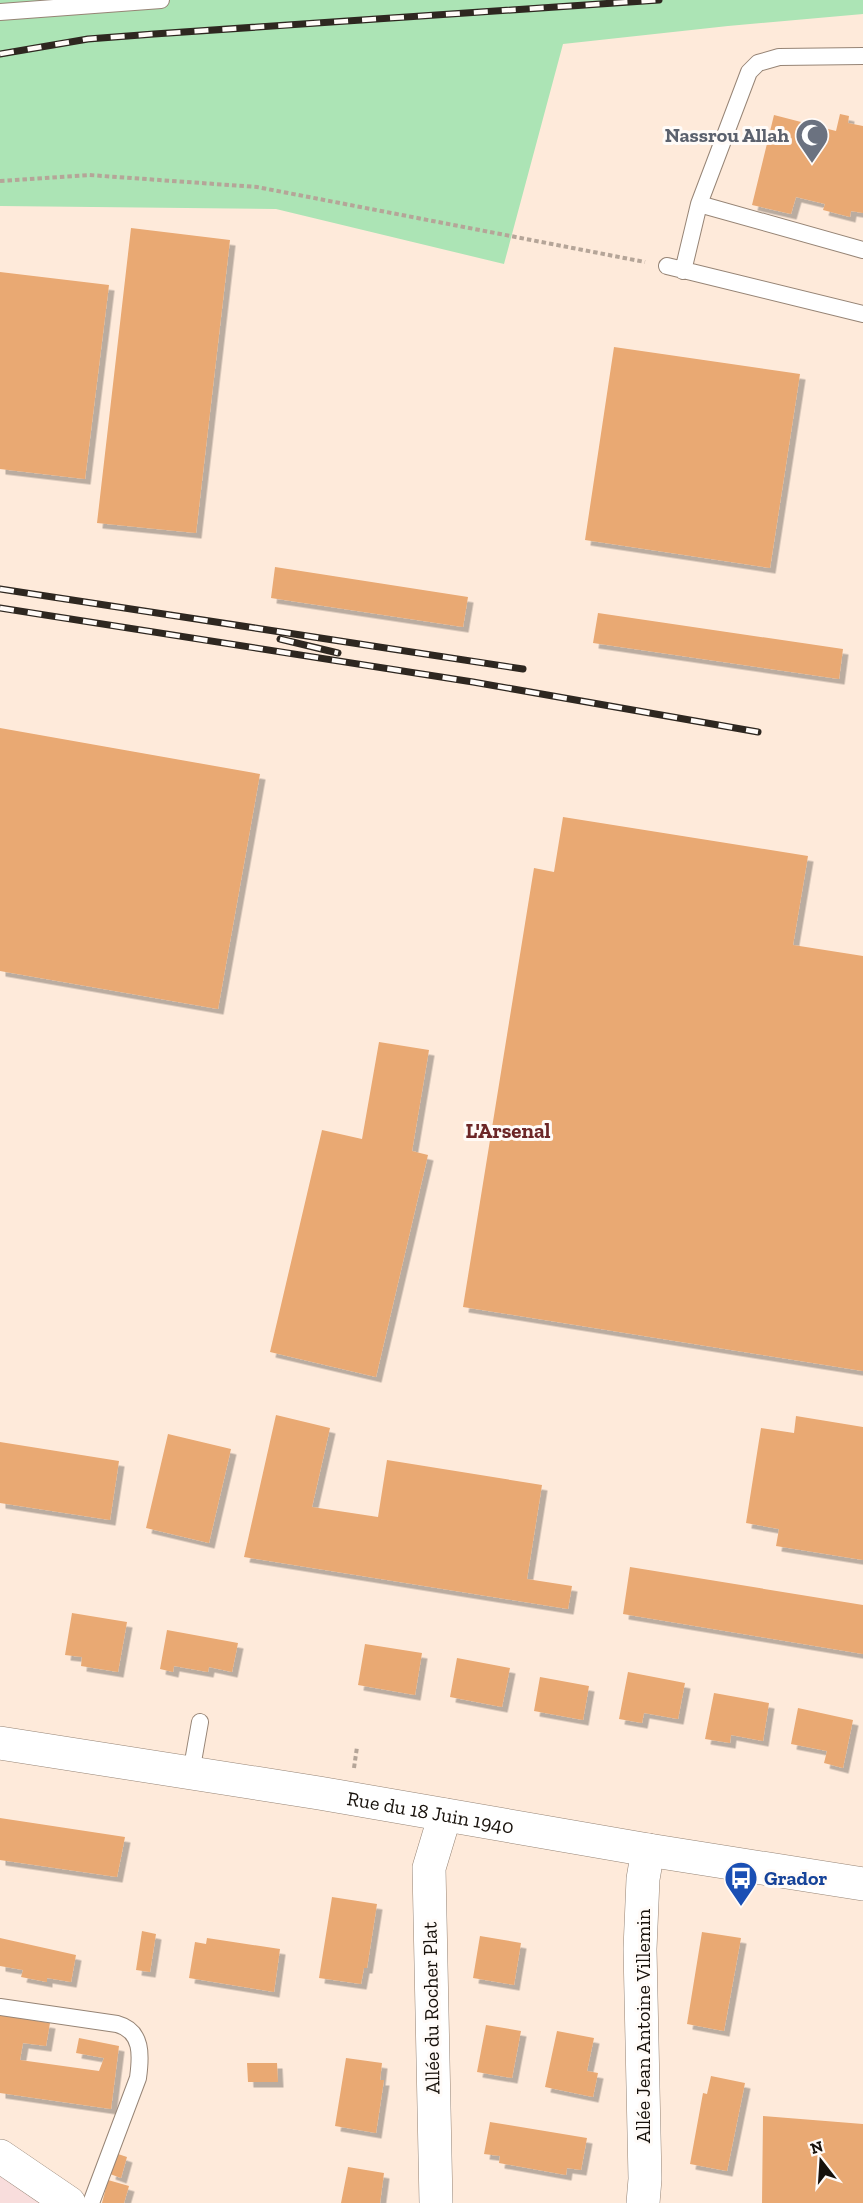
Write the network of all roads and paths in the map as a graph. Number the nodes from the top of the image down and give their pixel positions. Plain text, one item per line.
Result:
1 (161, 0) edge
2 (0, 12) edge
3 (863, 56) edge
4 (0, 181) edge
5 (699, 204) junction
6 (863, 250) edge
7 (675, 268) junction
8 (863, 314) edge
9 (200, 1722) dead end
10 (0, 1743) edge
11 (191, 1773) junction
12 (445, 1815) junction
13 (648, 1850) junction
14 (863, 1884) edge
15 (0, 2007) edge
16 (0, 2156) edge
17 (69, 2203) edge
18 (92, 2203) edge
19 (436, 2203) edge
20 (643, 2203) edge

1 - 2 lane
3 - 5 lane
4 - 7 path
5 - 6 lane
5 - 7 lane
7 - 8 lane
9 - 11 lane
10 - 11 street, Rue du 18 Juin 1940
11 - 12 street, Rue du 18 Juin 1940
12 - 13 street, Rue du 18 Juin 1940
12 - 19 street, Allée du Rocher Plat
13 - 14 street, Rue du 18 Juin 1940
13 - 20 street, Allée Jean Antoine Villemin
15 - 18 lane
16 - 17 street

